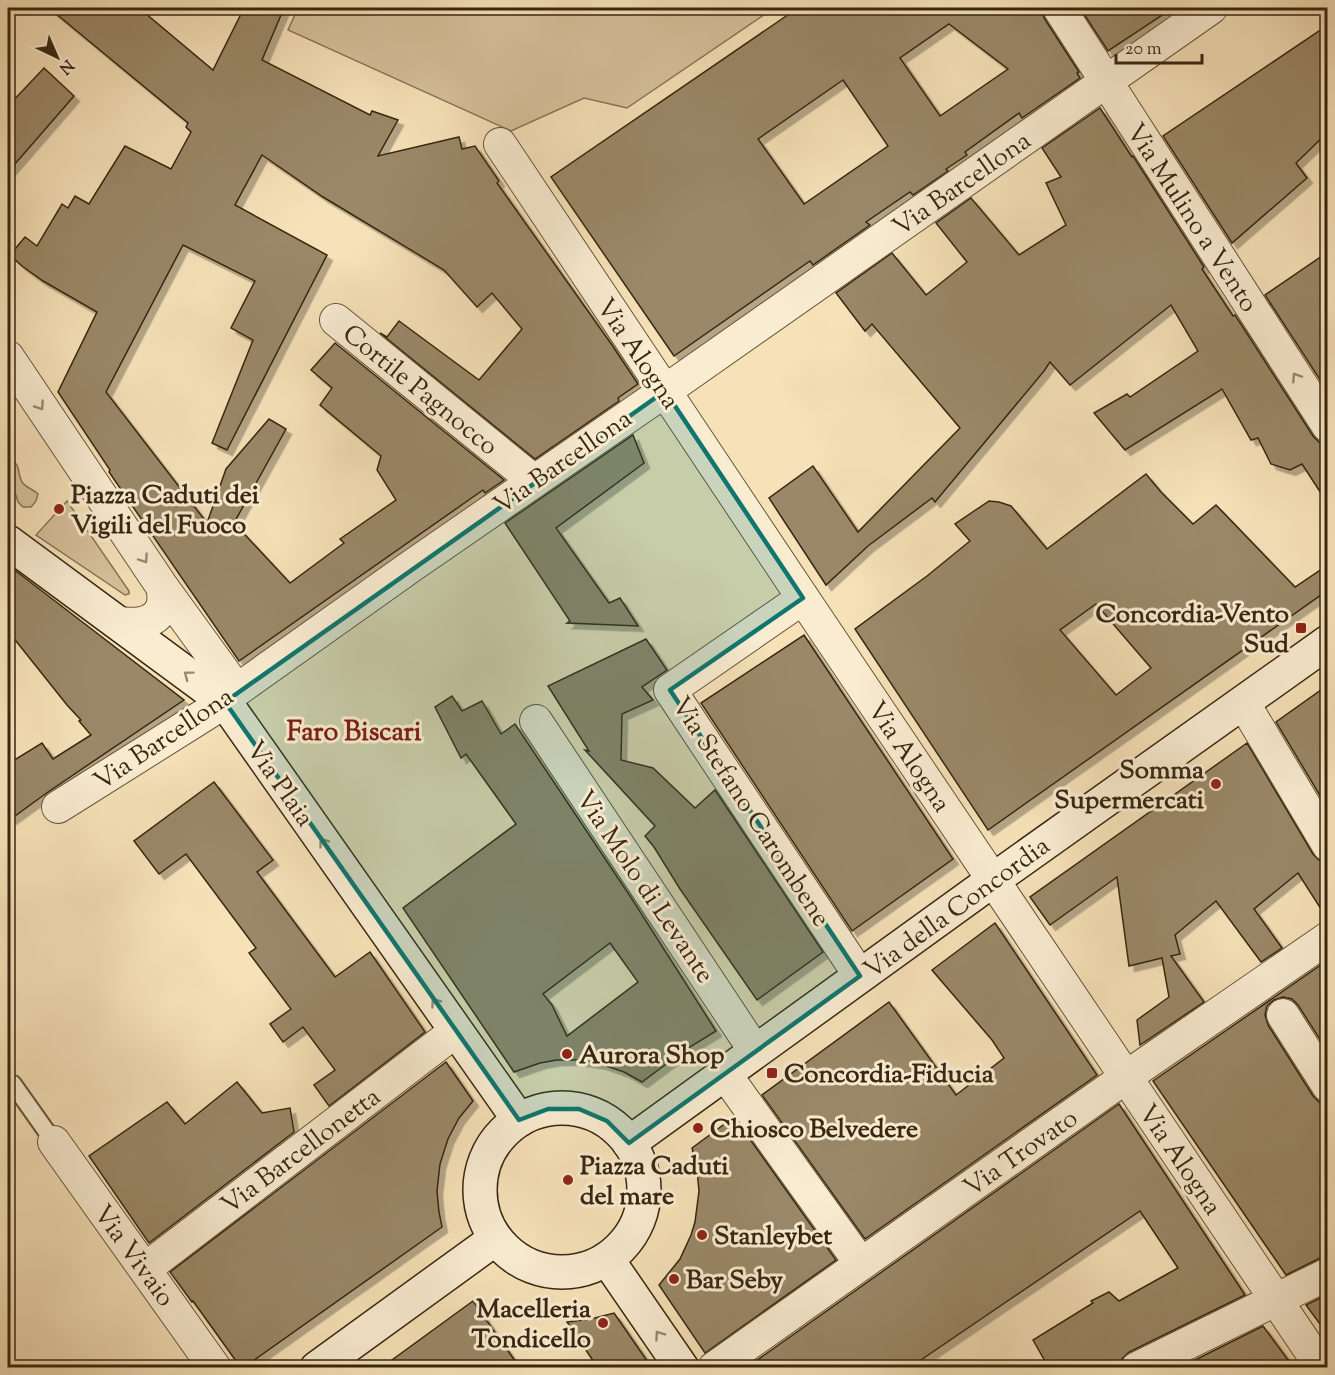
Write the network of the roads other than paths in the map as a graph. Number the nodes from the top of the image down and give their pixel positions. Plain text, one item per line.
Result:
1 (1059, 8) edge
2 (1211, 8) edge
3 (1106, 81) junction
4 (500, 144) dead end
5 (336, 320) dead end
6 (8, 357) edge
7 (664, 391) junction
8 (1328, 426) edge
9 (534, 481) junction
10 (8, 542) edge
11 (163, 588) junction
12 (803, 598) junction
13 (118, 623) junction
14 (1328, 642) edge
15 (231, 696) junction
16 (1243, 702) junction
17 (536, 721) dead end
18 (58, 807) dead end
19 (1328, 845) edge
20 (993, 880) junction
21 (1328, 938) edge
22 (860, 976) junction
23 (1283, 1015) dead end
24 (456, 1031) junction
25 (755, 1051) junction
26 (725, 1074) junction
27 (1126, 1077) junction
28 (13, 1084) dead end
29 (1328, 1086) edge
30 (519, 1120) junction
31 (54, 1142) joint
32 (629, 1143) junction
33 (495, 1239) junction
34 (607, 1259) junction
35 (861, 1264) junction
36 (145, 1269) junction
37 (1328, 1274) edge
38 (1275, 1299) junction
39 (215, 1368) edge
40 (317, 1368) edge
41 (682, 1368) edge
42 (714, 1368) edge
43 (1137, 1368) edge
44 (1322, 1368) edge

1 - 3 street, Via Mulino a Vento
2 - 3 street, Via Barcellona
3 - 7 street, Via Barcellona
8 -> 3 street, Via Mulino a Vento
4 - 7 street, Via Alogna
5 - 9 street, Cortile Pagnocco
6 -> 11 street
7 - 9 street, Via Barcellona
7 - 12 street, Via Alogna
9 - 15 street, Via Barcellona
10 - 13 main road, Via Plaia
11 - 13 street
11 - 15 street
12 - 20 street, Via Alogna
12 - 22 street, Via Stefano Carombene
15 -> 13 main road, Via Plaia
14 - 16 main road, Via della Concordia
15 - 18 street, Via Barcellona
24 -> 15 main road, Via Plaia
16 - 19 street
16 - 20 main road, Via della Concordia
17 - 25 street, Via Molo di Levante
20 - 22 main road, Via della Concordia
20 - 27 street, Via Alogna
21 - 27 street, Via Trovato
22 - 25 main road, Via della Concordia
23 - 29 street
24 - 30 main road, Via Plaia
24 - 36 street, Via Barcellonetta
25 - 26 main road, Via della Concordia
26 - 32 main road, Via della Concordia
26 - 35 street
27 - 35 street, Via Trovato
27 - 38 street, Via Alogna
28 - 31 lane
30 - 32 main road
30 - 33 main road
31 - 36 street, Via Vivaio
32 - 34 main road
33 - 34 main road
33 - 40 main road
41 -> 34 main road
35 - 42 street, Via Trovato
36 - 39 street, Via Vivaio
37 - 38 street
38 - 43 street
38 - 44 street, Via Alogna

